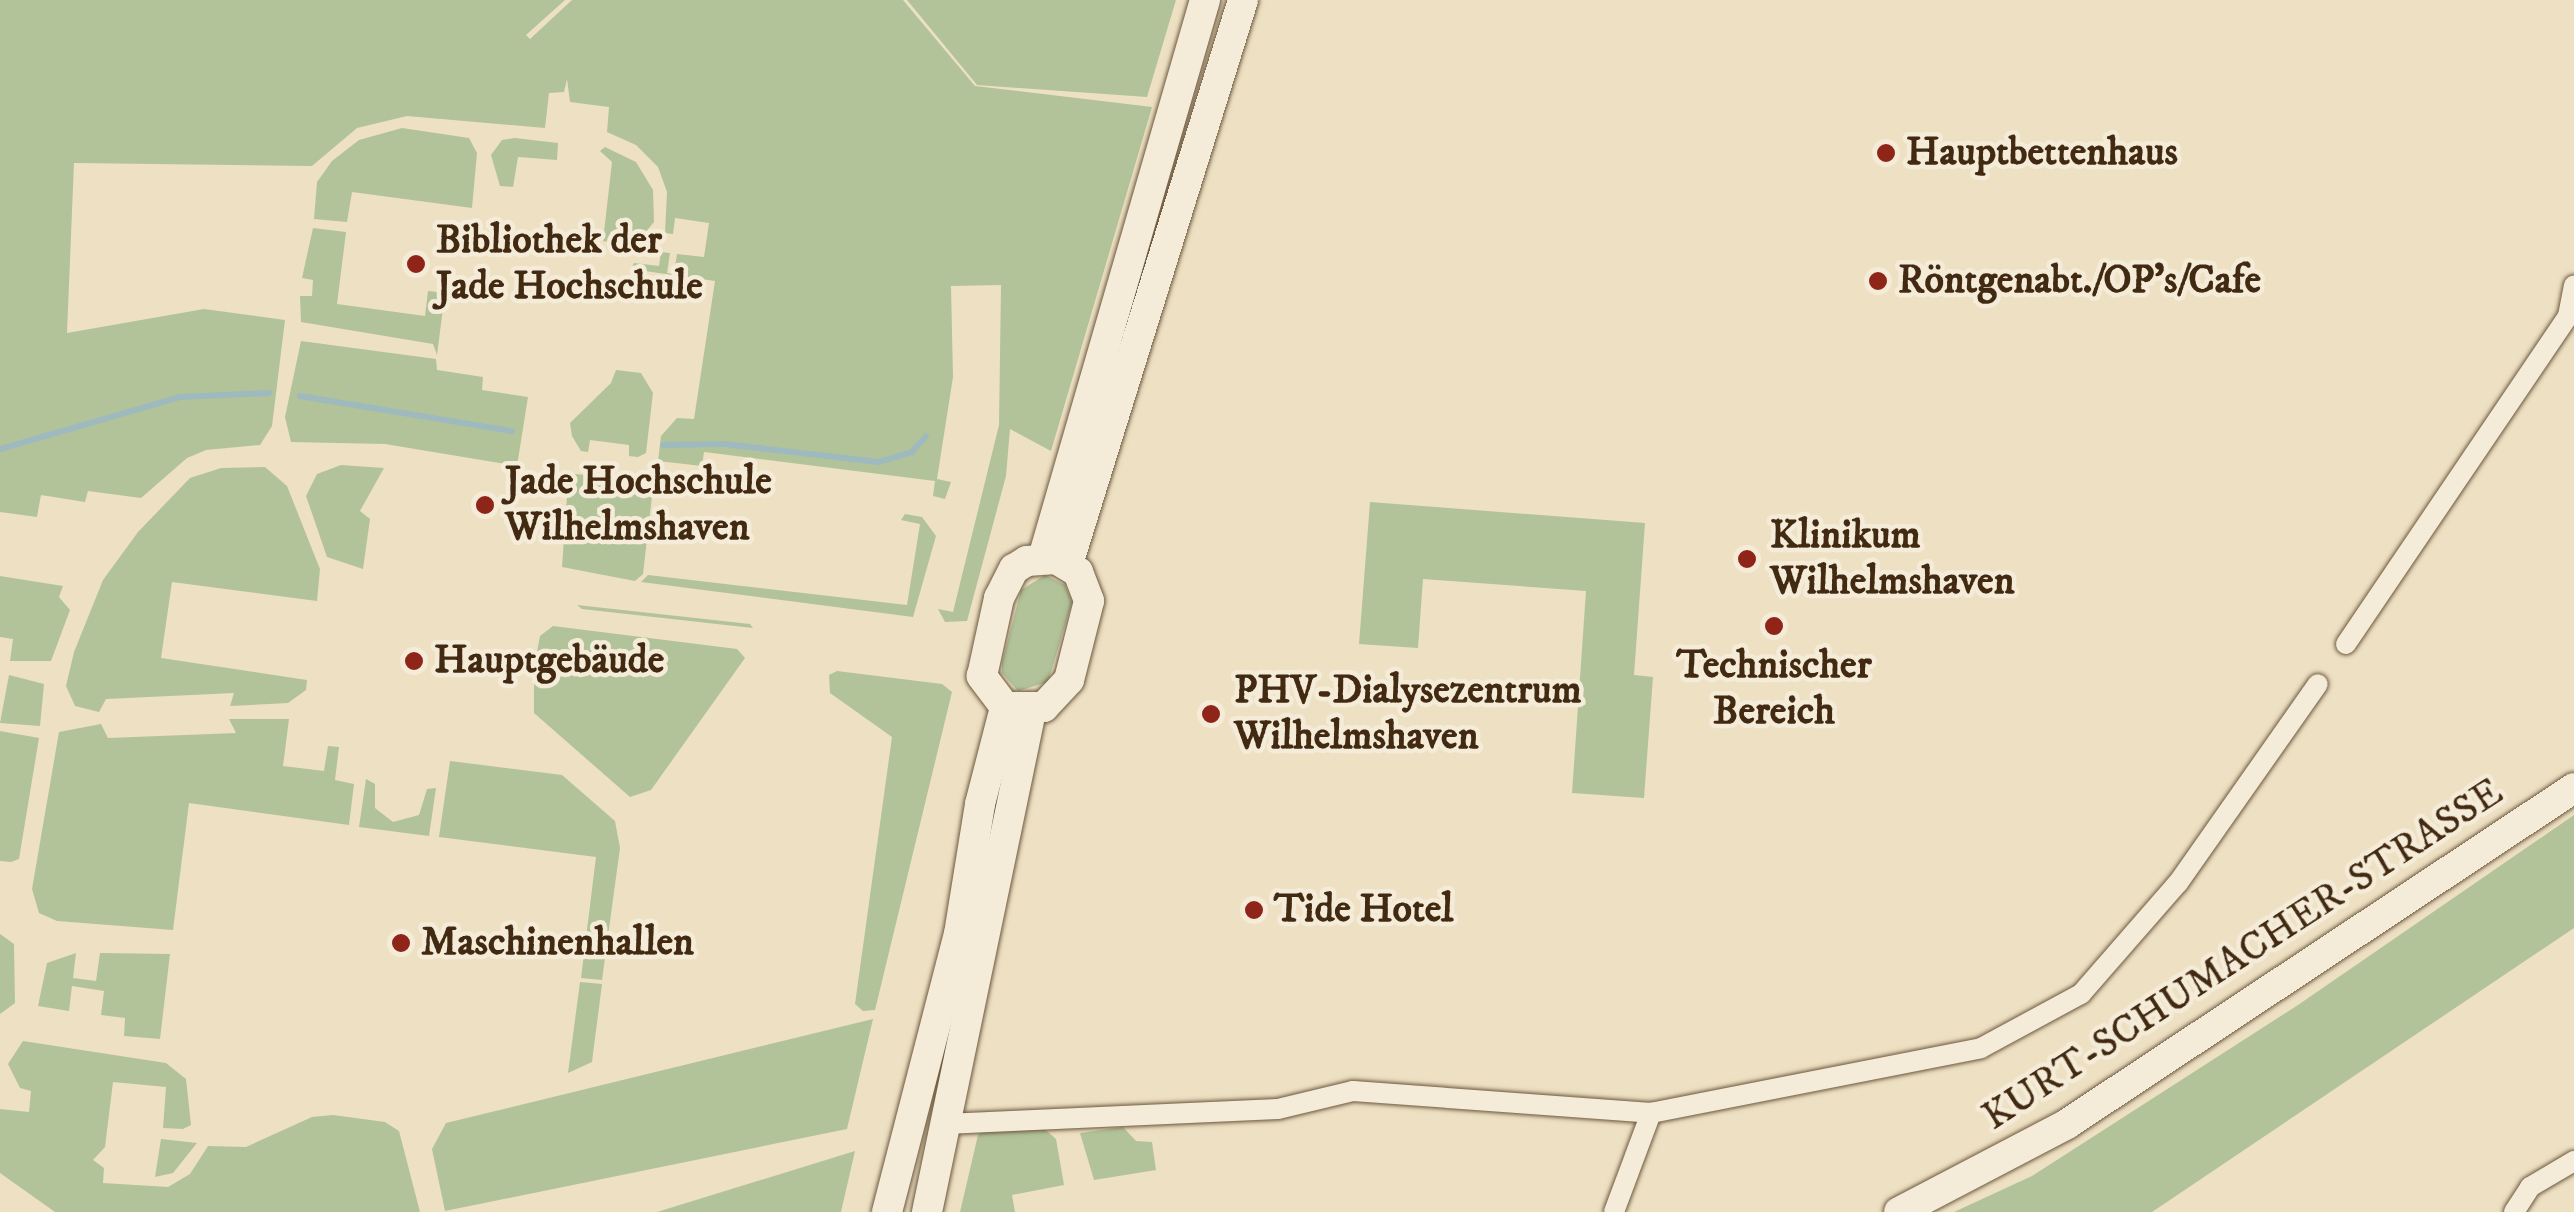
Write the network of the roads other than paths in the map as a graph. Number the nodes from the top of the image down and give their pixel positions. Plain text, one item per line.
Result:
1 (1206, 0) edge
2 (1243, 0) edge
3 (2574, 286) edge
4 (1055, 561) junction
5 (2346, 644) dead end
6 (2318, 684) dead end
7 (1018, 709) junction
8 (2574, 788) edge
9 (1651, 1114) junction
10 (946, 1124) junction
11 (2574, 1161) edge
12 (887, 1212) edge
13 (928, 1212) edge
14 (1614, 1212) edge
15 (1899, 1212) edge
16 (2514, 1212) edge

1 - 4 main road
2 - 4 main road
3 - 5 street
4 - 7 main road
4 - 7 main road
6 - 9 street
7 - 10 main road
7 - 12 main road
8 - 15 main road, KURT-SCHUMACHER-STRASSE
9 - 10 street
9 - 14 street
10 - 13 main road
11 - 16 street

